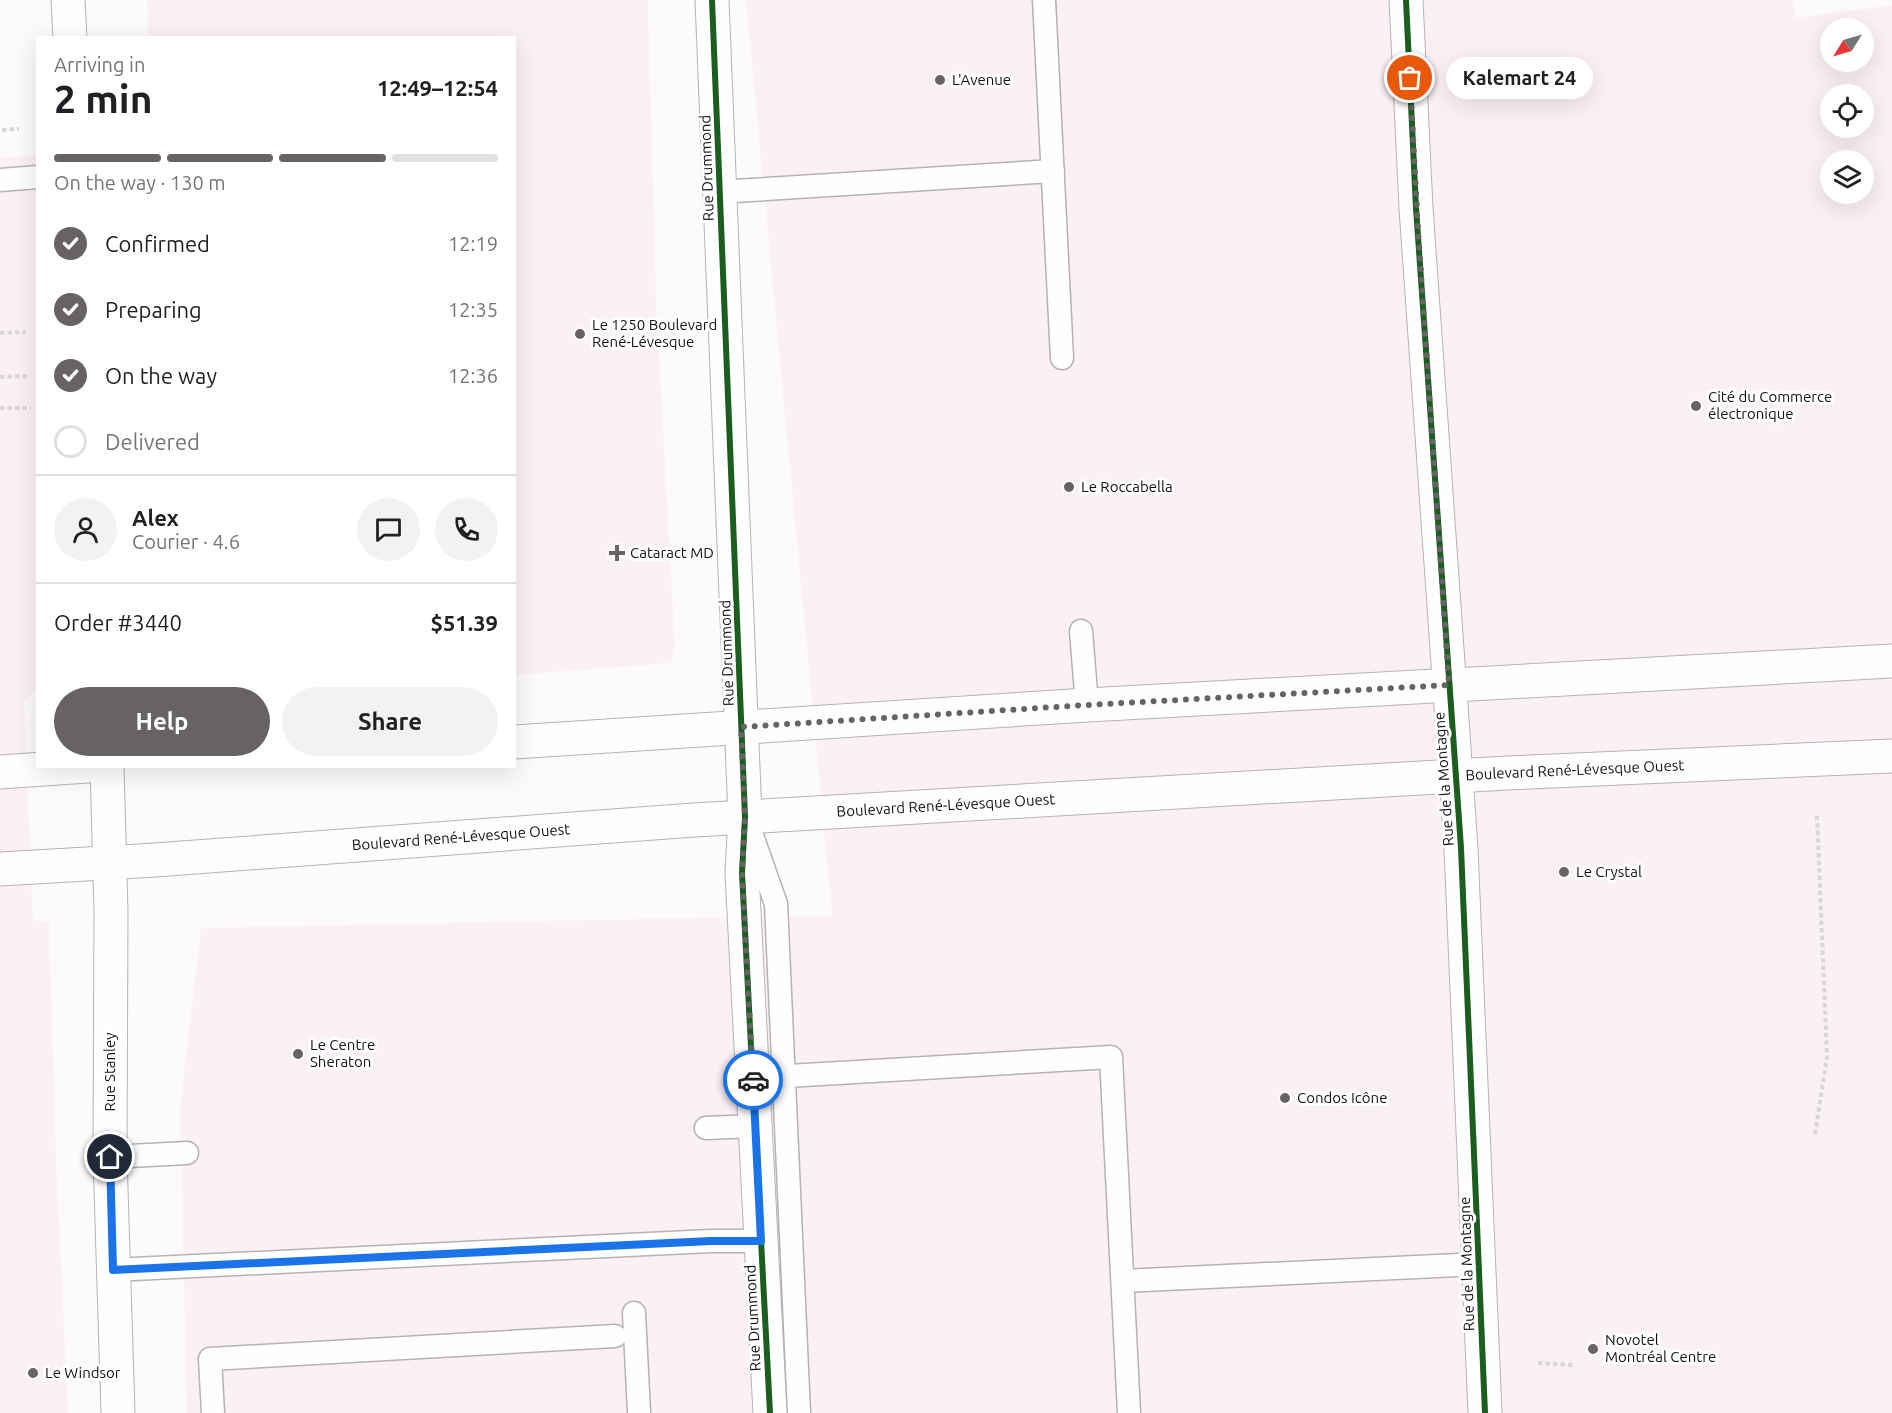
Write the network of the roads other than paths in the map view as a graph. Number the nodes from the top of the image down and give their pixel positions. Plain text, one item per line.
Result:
1 (68, 0) edge
2 (712, 0) edge
3 (1044, 0) edge
4 (1406, 0) edge
5 (70, 36) edge
6 (1053, 171) junction
7 (36, 177) edge
8 (0, 180) edge
9 (719, 192) junction
10 (1062, 358) dead end
11 (1081, 631) dead end
12 (1892, 661) edge
13 (1449, 685) junction
14 (1087, 705) junction
15 (741, 727) junction
16 (516, 742) edge
17 (1892, 756) edge
18 (58, 768) edge
19 (107, 768) edge
20 (0, 772) edge
21 (1456, 777) junction
22 (745, 817) junction
23 (110, 863) junction
24 (0, 869) edge
25 (768, 1077) junction
26 (755, 1126) junction
27 (706, 1128) dead end
28 (187, 1153) dead end
29 (110, 1157) junction
30 (761, 1241) junction
31 (1479, 1264) junction
32 (113, 1270) junction
33 (1123, 1281) junction
34 (634, 1313) dead end
35 (615, 1336) dead end
36 (118, 1413) edge
37 (213, 1413) edge
38 (639, 1413) edge
39 (770, 1413) edge
40 (799, 1413) edge
41 (1129, 1413) edge
42 (1485, 1413) edge

1 - 5 street
2 - 9 street, Rue Drummond
3 - 6 lane
4 - 13 street, Rue de la Montagne
6 - 9 lane
6 - 10 lane
7 - 8 lane
9 - 15 street, Rue Drummond
11 - 14 lane
12 - 13 street
13 - 14 street
13 - 21 street, Rue de la Montagne
14 - 15 street
15 - 16 street
15 - 22 street, Rue Drummond
17 - 21 street, Boulevard René-Lévesque Ouest
18 - 20 street
19 - 23 street, Rue Stanley
21 - 22 street, Boulevard René-Lévesque Ouest
21 - 31 street, Rue de la Montagne
22 - 23 street, Boulevard René-Lévesque Ouest
22 - 25 street, Rue Drummond
23 - 24 street, Boulevard René-Lévesque Ouest
23 - 29 street, Rue Stanley
25 - 26 street, Rue Drummond
25 - 33 lane
25 - 40 lane
26 - 27 lane
26 - 30 street, Rue Drummond
28 - 29 lane
29 - 32 street, Rue Stanley
30 - 32 lane
30 - 39 street, Rue Drummond
31 - 33 lane
31 - 42 street, Rue de la Montagne
32 - 36 street, Rue Stanley
33 - 41 lane
34 - 38 lane
35 - 37 lane

